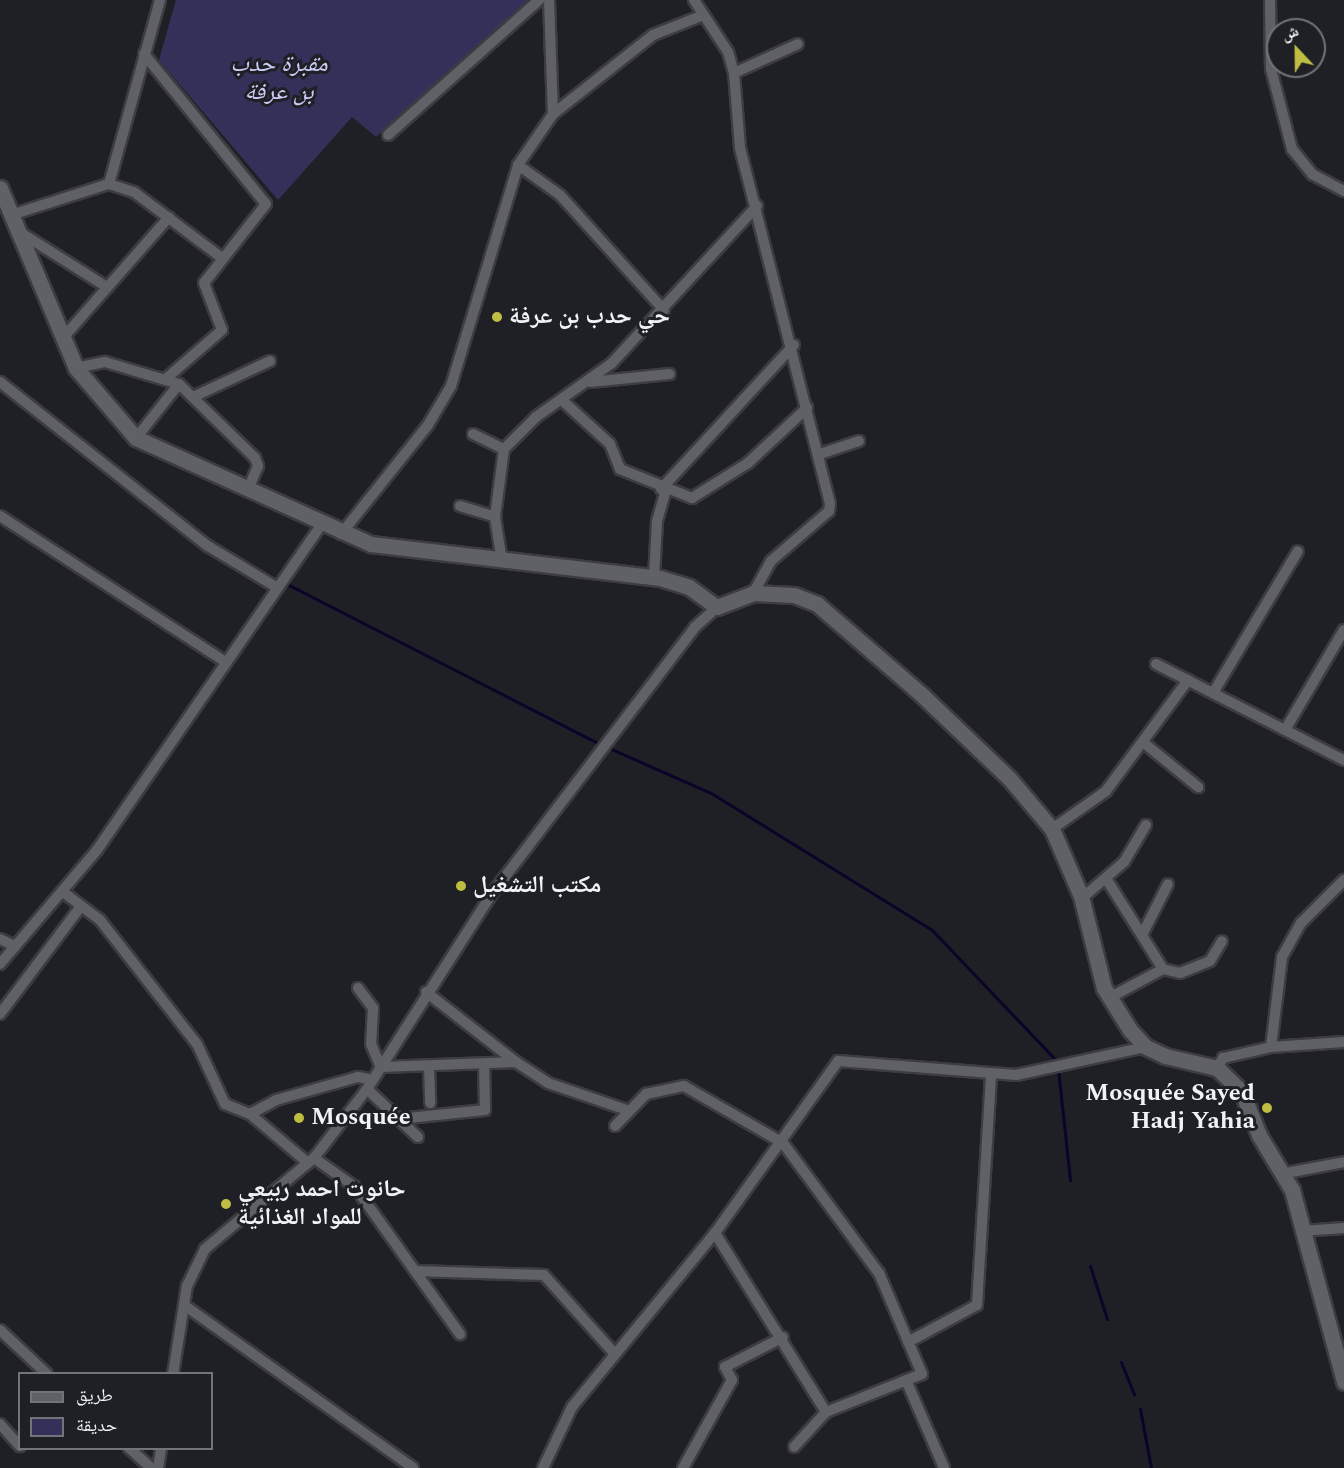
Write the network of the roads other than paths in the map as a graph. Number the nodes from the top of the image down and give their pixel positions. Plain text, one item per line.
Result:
1 (160, 0) edge
2 (539, 0) edge
3 (549, 0) edge
4 (694, 0) edge
5 (1270, 0) edge
6 (701, 16) junction
7 (798, 44) dead end
8 (144, 54) junction
9 (734, 73) junction
10 (553, 114) junction
11 (388, 135) dead end
12 (518, 165) junction
13 (109, 184) junction
14 (0, 188) edge
15 (1344, 191) edge
16 (756, 206) junction
17 (11, 215) junction
18 (169, 217) junction
19 (17, 231) junction
20 (222, 258) junction
21 (107, 287) junction
22 (664, 310) junction
23 (62, 339) junction
24 (794, 345) junction
25 (270, 361) dead end
26 (76, 368) junction
27 (670, 374) dead end
28 (168, 377) junction
29 (0, 382) edge
30 (589, 382) junction
31 (179, 384) junction
32 (193, 397) junction
33 (564, 402) junction
34 (807, 408) junction
35 (473, 434) dead end
36 (136, 438) junction
37 (859, 441) dead end
38 (504, 449) junction
39 (820, 454) junction
40 (248, 489) junction
41 (664, 489) junction
42 (460, 506) dead end
43 (0, 516) edge
44 (495, 518) junction
45 (321, 525) junction
46 (341, 534) junction
47 (1299, 551) dead end
48 (501, 555) junction
49 (654, 577) junction
50 (276, 587) junction
51 (753, 593) junction
52 (717, 607) junction
53 (1344, 630) edge
54 (226, 662) junction
55 (1156, 664) dead end
56 (1188, 680) junction
57 (1213, 693) junction
58 (1286, 730) junction
59 (1144, 743) junction
60 (1344, 760) edge
61 (1197, 787) dead end
62 (1146, 825) dead end
63 (1052, 829) junction
64 (1107, 880) junction
65 (1344, 880) edge
66 (1168, 884) dead end
67 (63, 892) junction
68 (1081, 899) junction
69 (81, 906) junction
70 (1142, 935) junction
71 (0, 939) edge
72 (1222, 941) dead end
73 (15, 946) junction
74 (0, 964) edge
75 (1163, 969) junction
76 (358, 988) dead end
77 (426, 992) junction
78 (1109, 998) junction
79 (0, 1014) edge
80 (1344, 1042) edge
81 (1146, 1047) junction
82 (1271, 1047) junction
83 (516, 1062) junction
84 (484, 1064) junction
85 (429, 1066) junction
86 (381, 1067) junction
87 (1217, 1068) junction
88 (991, 1073) junction
89 (370, 1084) junction
90 (430, 1103) dead end
91 (627, 1110) junction
92 (250, 1114) junction
93 (399, 1119) junction
94 (615, 1126) dead end
95 (418, 1137) dead end
96 (783, 1143) junction
97 (311, 1160) junction
98 (1344, 1162) edge
99 (1286, 1173) junction
100 (1344, 1228) edge
101 (1302, 1231) junction
102 (715, 1233) junction
103 (415, 1270) junction
104 (184, 1305) junction
105 (0, 1330) edge
106 (460, 1334) dead end
107 (1337, 1334) edge
108 (783, 1337) junction
109 (908, 1342) junction
110 (613, 1352) junction
111 (45, 1372) edge
112 (173, 1372) edge
113 (906, 1380) junction
114 (1344, 1382) edge
115 (826, 1412) junction
116 (2, 1432) edge
117 (18, 1444) edge
118 (794, 1447) dead end
119 (130, 1450) edge
120 (161, 1450) edge
121 (151, 1468) edge
122 (158, 1468) edge
123 (412, 1468) edge
124 (543, 1468) edge
125 (683, 1468) edge
126 (944, 1468) edge

1 - 8 street
2 - 11 street
3 - 10 street
4 - 6 street
5 - 15 street
6 - 9 street
6 - 10 street
7 - 9 street
8 - 13 street
8 - 20 street
9 - 16 street
10 - 12 street
12 - 22 street
12 - 46 street
13 - 17 street
13 - 18 street
14 - 17 street
16 - 22 street
16 - 24 street
17 - 19 street
18 - 20 street
18 - 21 street
19 - 21 street
19 - 23 street
20 - 28 street
21 - 23 street
22 - 30 street
23 - 26 street
24 - 34 street
24 - 41 street
25 - 32 street
26 - 28 street
26 - 36 street
27 - 30 street
28 - 31 street
29 - 50 street
30 - 33 street
31 - 32 street
31 - 36 street
32 - 40 street
33 - 38 street
33 - 41 street
34 - 39 street
34 - 41 street
35 - 38 street
36 - 40 street
37 - 39 street
38 - 44 street
39 - 51 street
40 - 45 street
41 - 49 street
42 - 44 street
43 - 54 street
44 - 48 street
45 - 46 street
45 - 50 street
46 - 48 street
47 - 57 street
48 - 49 street
49 - 52 street
50 - 54 street
51 - 52 street
51 - 63 street
52 - 77 street
53 - 58 street
54 - 67 street
55 - 56 street
56 - 57 street
56 - 59 street
57 - 58 street
58 - 60 street
59 - 61 street
59 - 63 street
62 - 64 street
63 - 68 street
64 - 68 street
64 - 70 street
65 - 82 street
66 - 70 street
67 - 69 street
67 - 73 street
68 - 78 street
69 - 79 street
69 - 92 street
70 - 75 street
71 - 73 street
72 - 75 street
73 - 74 street
75 - 78 street
76 - 86 street
77 - 83 street
77 - 86 street
78 - 81 street
80 - 82 street
81 - 87 street
81 - 88 street
82 - 87 street
83 - 84 street
83 - 91 street
84 - 85 street
84 - 93 street
85 - 86 street
85 - 90 street
86 - 89 street
87 - 99 street
88 - 96 street
88 - 109 street
89 - 92 street
89 - 93 street
89 - 97 street
91 - 94 street
91 - 96 street
92 - 97 street
93 - 95 street
96 - 102 street
96 - 109 street
97 - 103 street
97 - 104 street
98 - 99 street
99 - 101 street
100 - 101 street
101 - 107 street
102 - 108 street
102 - 110 street
103 - 106 street
103 - 110 street
104 - 112 street
104 - 123 street
105 - 111 street
107 - 114 street
108 - 115 street
108 - 125 street
109 - 113 street
110 - 124 street
113 - 115 street
113 - 126 street
115 - 118 street
116 - 117 street
119 - 121 street
120 - 122 street

